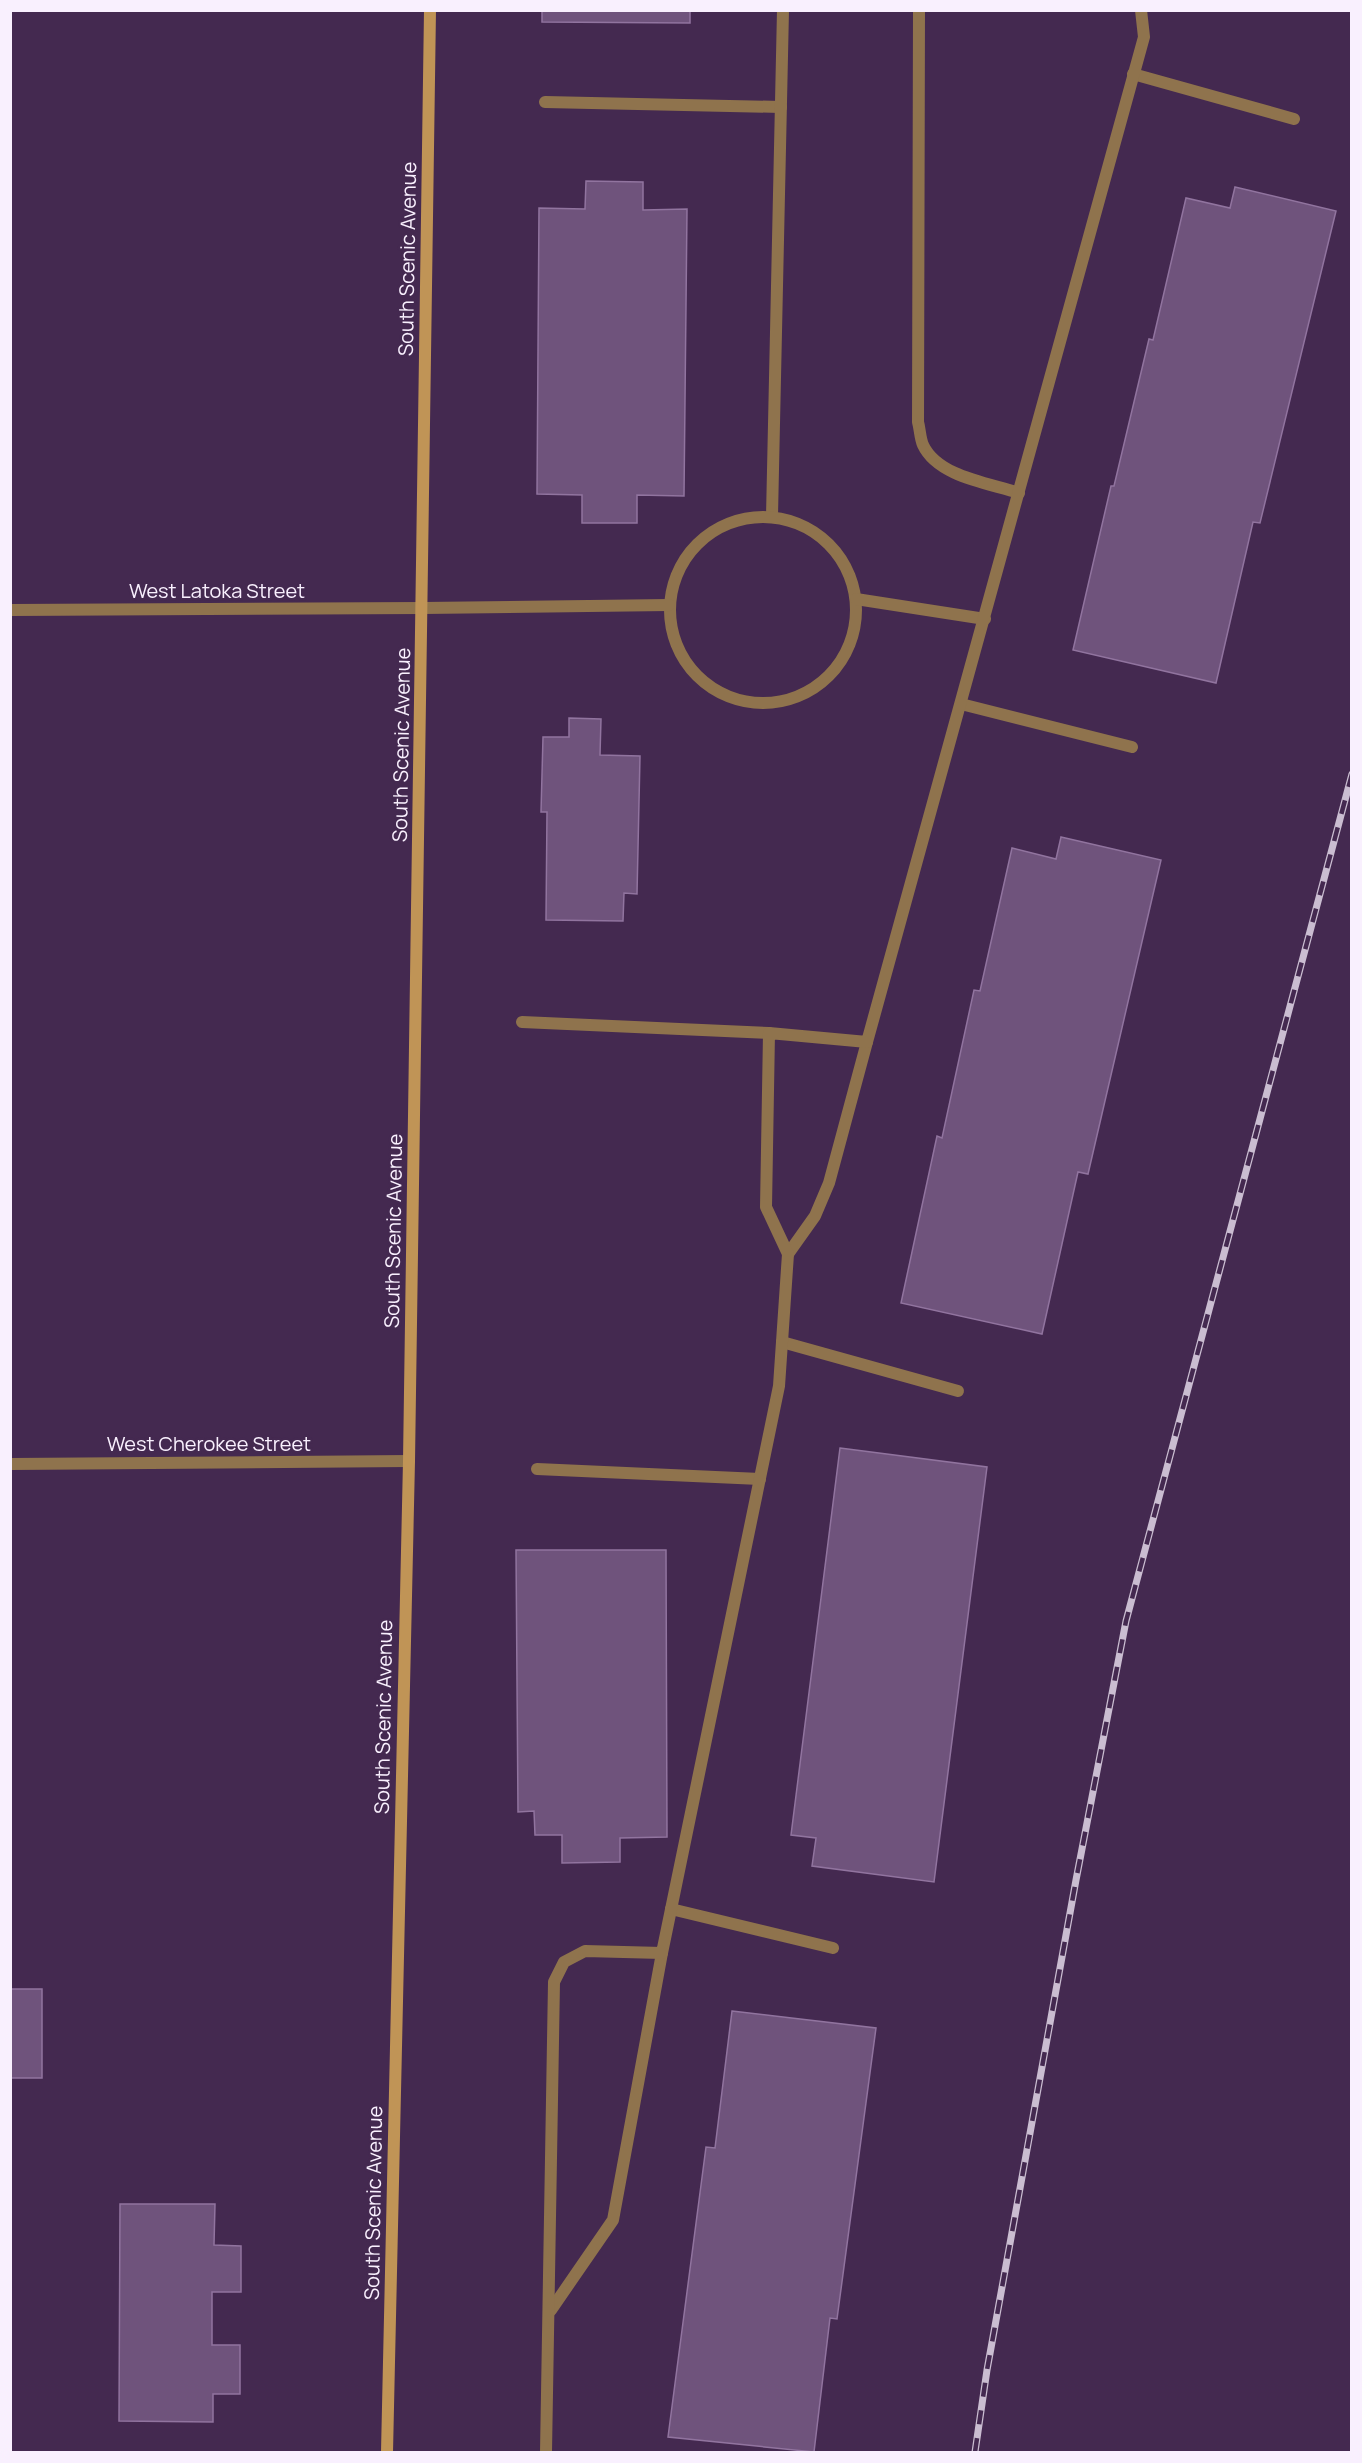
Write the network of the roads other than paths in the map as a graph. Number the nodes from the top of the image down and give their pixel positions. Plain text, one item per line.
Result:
1 (430, 10) edge
2 (783, 10) edge
3 (919, 10) edge
4 (1141, 10) edge
5 (1134, 74) junction
6 (545, 102) dead end
7 (781, 107) junction
8 (1294, 119) dead end
9 (1019, 493) junction
10 (772, 516) junction
11 (856, 599) junction
12 (669, 605) junction
13 (423, 608) junction
14 (10, 610) edge
15 (985, 619) junction
16 (961, 704) junction
17 (1132, 747) dead end
18 (522, 1022) dead end
19 (769, 1033) junction
20 (867, 1042) junction
21 (788, 1254) junction
22 (782, 1342) junction
23 (958, 1391) dead end
24 (409, 1461) junction
25 (10, 1464) edge
26 (537, 1469) dead end
27 (760, 1479) junction
28 (671, 1909) junction
29 (833, 1948) dead end
30 (662, 1953) junction
31 (551, 2310) junction
32 (387, 2452) edge
33 (546, 2452) edge

1 - 13 main road, South Scenic Avenue
2 - 7 street
3 - 9 street
4 - 5 street
5 - 8 street
5 - 9 street
6 - 7 street
7 - 10 street
9 - 15 street
10 - 11 street
10 - 12 street
11 - 12 street
11 - 15 street
12 - 13 street, West Latoka Street
13 - 14 street, West Latoka Street
13 - 24 main road, South Scenic Avenue
15 - 16 street
16 - 17 street
16 - 20 street
18 - 19 street
19 - 20 street
19 - 21 street
20 - 21 street
21 - 22 street
22 - 23 street
22 - 27 street
24 - 25 street, West Cherokee Street
24 - 32 main road, South Scenic Avenue
26 - 27 street
27 - 28 street
28 - 29 street
28 - 30 street
30 - 31 street
30 - 31 street
31 - 33 street

